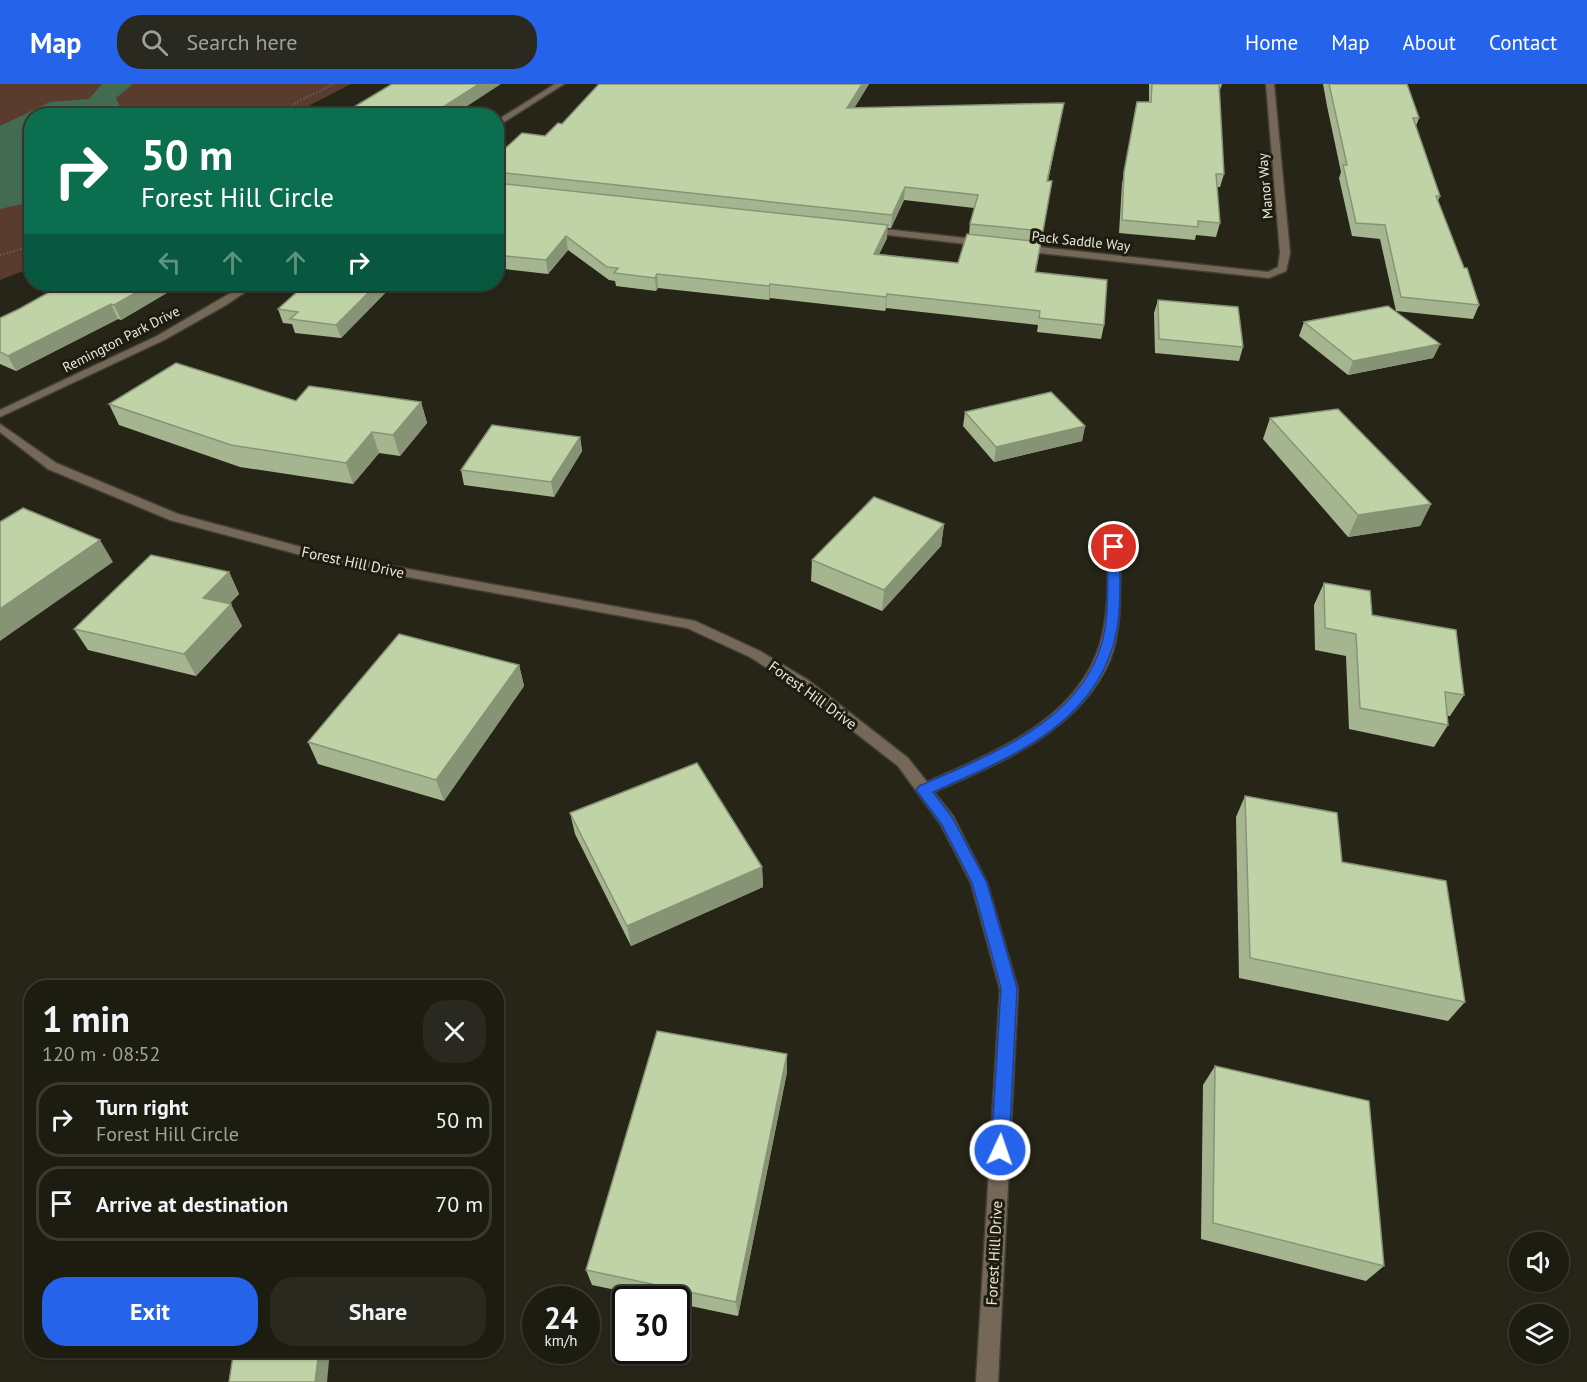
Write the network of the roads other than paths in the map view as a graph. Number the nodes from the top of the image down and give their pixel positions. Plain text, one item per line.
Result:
1 (560, 84) edge
2 (1269, 84) edge
3 (504, 120) edge
4 (858, 230) edge
5 (989, 244) edge
6 (1013, 247) edge
7 (1269, 275) joint
8 (240, 291) edge
9 (0, 414) edge
10 (0, 427) edge
11 (1114, 526) dead end
12 (924, 790) junction
13 (987, 1382) edge

1 - 3 street
2 - 7 street, Manor Way
4 - 5 street
6 - 7 street, Pack Saddle Way
8 - 9 street, Remington Park Drive
10 - 12 street, Forest Hill Drive
11 - 12 street
12 - 13 street, Forest Hill Drive

